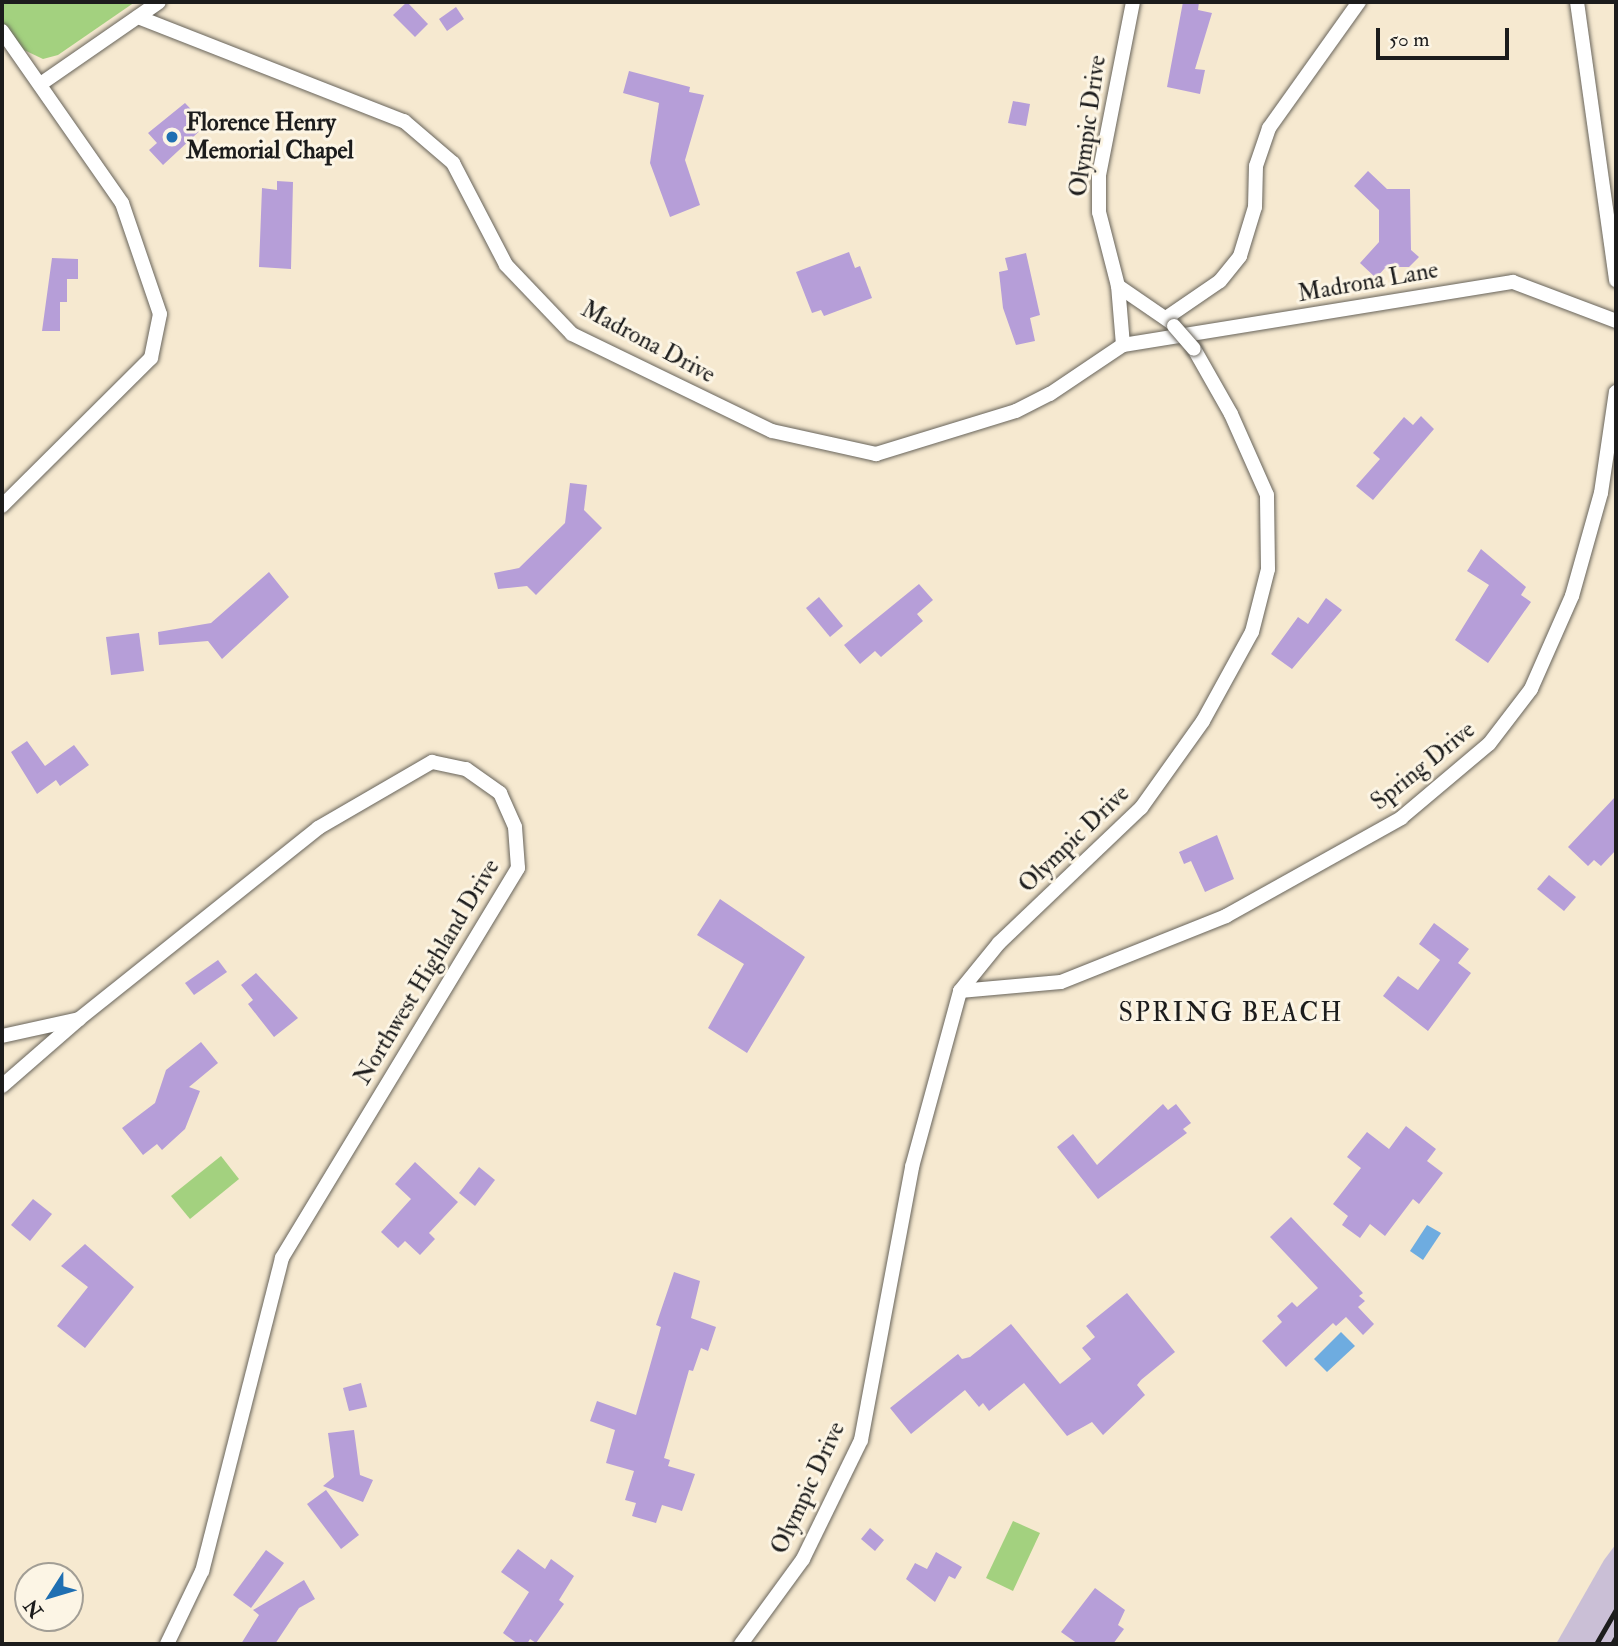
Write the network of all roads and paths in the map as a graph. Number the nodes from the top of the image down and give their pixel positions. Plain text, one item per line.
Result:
1 (159, 2) edge
2 (1133, 2) edge
3 (1359, 2) edge
4 (1577, 2) edge
5 (138, 17) junction
6 (2, 31) edge
7 (42, 83) junction
8 (1616, 280) edge
9 (1118, 286) junction
10 (1616, 321) edge
11 (1170, 322) junction
12 (1123, 345) junction
13 (1616, 392) edge
14 (2, 506) edge
15 (960, 991) junction
16 (79, 1019) junction
17 (2, 1036) edge
18 (2, 1086) edge
19 (167, 1644) edge
20 (741, 1644) edge

1 - 5 street
2 - 9 street, Olympic Drive
3 - 11 street
4 - 8 street
5 - 7 street
5 - 12 street, Madrona Drive
6 - 7 street
7 - 14 street
9 - 11 street, Olympic Drive
9 - 12 street
10 - 12 street, Madrona Lane
11 - 15 street, Olympic Drive, bridge
13 - 15 street, Spring Drive
15 - 20 street, Olympic Drive
16 - 17 street, Northwest Highland Drive
16 - 18 street
16 - 19 street, Northwest Highland Drive

